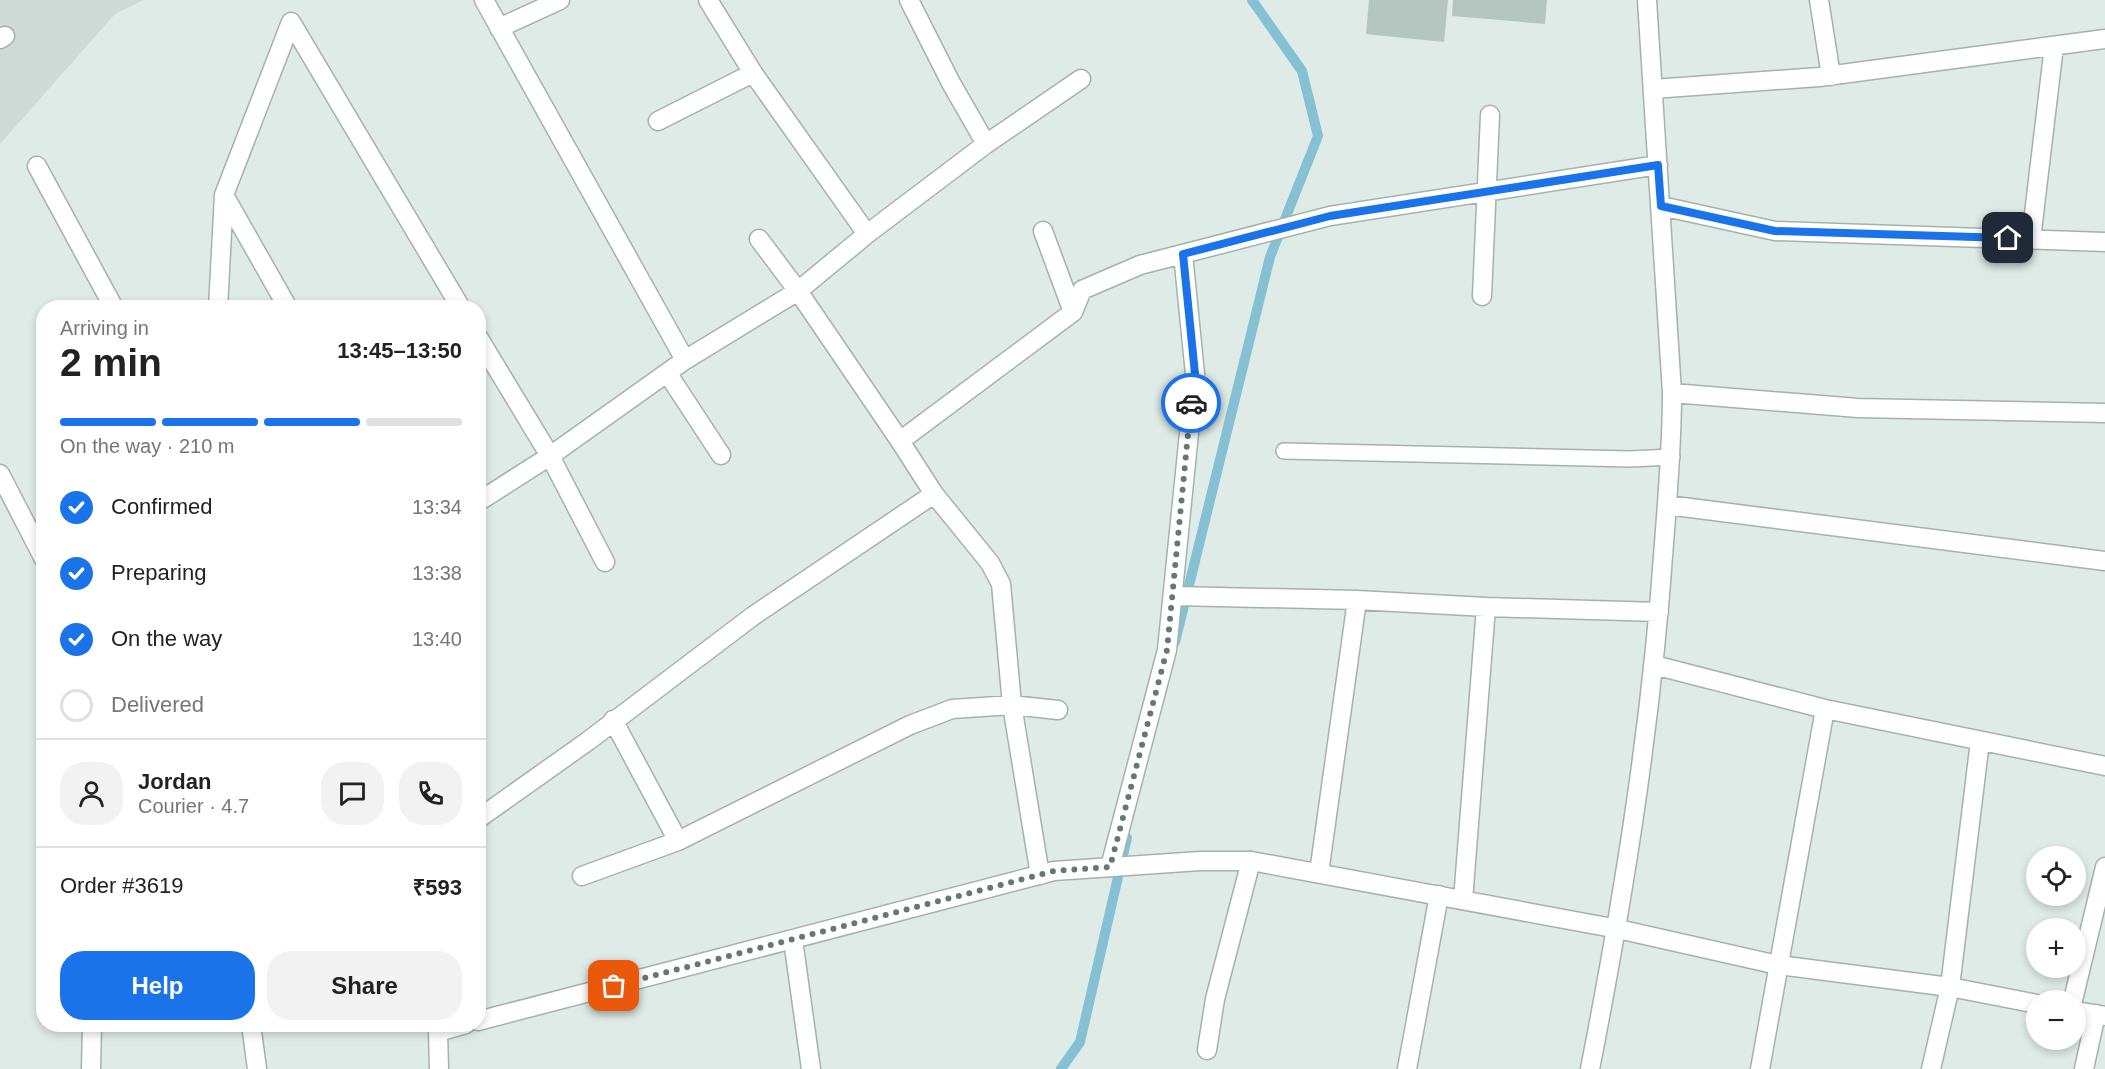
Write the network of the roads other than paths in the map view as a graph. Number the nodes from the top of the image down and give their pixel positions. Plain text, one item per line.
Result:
1 (484, 0) edge
2 (560, 0) edge
3 (708, 0) edge
4 (909, 0) edge
5 (1647, 0) edge
6 (1818, 0) edge
7 (499, 28) junction
8 (2105, 39) edge
9 (2054, 46) junction
10 (753, 73) junction
11 (1831, 76) junction
12 (1081, 80) dead end
13 (1653, 89) junction
14 (1490, 115) dead end
15 (658, 121) dead end
16 (986, 144) junction
17 (1658, 165) junction
18 (37, 166) dead end
19 (1487, 192) junction
20 (224, 195) junction
21 (1661, 206) junction
22 (1042, 231) dead end
23 (867, 234) junction
24 (759, 239) dead end
25 (2031, 239) junction
26 (2105, 242) edge
27 (1183, 254) junction
28 (798, 291) junction
29 (1482, 296) dead end
30 (110, 300) edge
31 (218, 300) edge
32 (283, 300) edge
33 (456, 300) edge
34 (1072, 312) junction
35 (486, 350) edge
36 (685, 360) junction
37 (668, 374) junction
38 (1672, 393) junction
39 (2105, 413) edge
40 (900, 441) junction
41 (1284, 451) dead end
42 (722, 454) dead end
43 (550, 456) junction
44 (1672, 457) junction
45 (0, 474) edge
46 (934, 494) junction
47 (486, 497) edge
48 (1667, 505) junction
49 (36, 544) edge
50 (2105, 561) edge
51 (605, 562) dead end
52 (1174, 596) junction
53 (1357, 600) junction
54 (1486, 607) junction
55 (1659, 612) junction
56 (1654, 665) junction
57 (1012, 705) junction
58 (1825, 709) junction
59 (1058, 710) dead end
60 (613, 720) junction
61 (1980, 741) junction
62 (2105, 766) edge
63 (486, 813) edge
64 (678, 841) junction
65 (1251, 861) junction
66 (1110, 867) junction
67 (2105, 867) edge
68 (1047, 873) junction
69 (1319, 873) junction
70 (582, 876) dead end
71 (1439, 895) junction
72 (1463, 900) junction
73 (1618, 929) junction
74 (793, 940) junction
75 (1778, 965) junction
76 (1950, 987) junction
77 (2075, 990) edge
78 (2026, 1002) edge
79 (2100, 1015) edge
80 (486, 1019) edge
81 (92, 1032) edge
82 (252, 1032) edge
83 (438, 1032) edge
84 (1207, 1050) dead end
85 (91, 1069) edge
86 (257, 1069) edge
87 (439, 1069) edge
88 (812, 1069) edge
89 (1407, 1069) edge
90 (1590, 1069) edge
91 (1760, 1069) edge
92 (1931, 1069) edge
93 (2084, 1069) edge

1 - 7 street
2 - 7 street
3 - 10 street
4 - 16 street
5 - 13 street
6 - 11 street
7 - 36 street
8 - 9 street
9 - 11 street
9 - 25 street
10 - 15 street
10 - 23 street
11 - 13 street
12 - 16 street
13 - 17 street
14 - 19 street
16 - 23 street
17 - 19 street
17 - 21 street
18 - 30 street
19 - 27 street
19 - 29 street
20 - 31 street
20 - 32 street
20 - 33 street
21 - 25 street
21 - 38 street
22 - 34 street
23 - 28 street
24 - 28 street
25 - 26 street
27 - 34 street
27 - 52 street
28 - 36 street
28 - 40 street
34 - 40 street
35 - 43 street
36 - 37 street
37 - 42 street
37 - 43 street
38 - 39 street
38 - 44 street
40 - 46 street
41 - 44 lane
43 - 47 street
43 - 51 street
44 - 48 street
45 - 49 street
46 - 57 street
46 - 60 street
48 - 50 street
48 - 55 street
52 - 53 street
52 - 66 street
53 - 54 street
53 - 69 street
54 - 55 street
54 - 72 street
55 - 56 street
56 - 58 street
56 - 73 street
57 - 59 street
57 - 64 street
57 - 68 street
58 - 61 street
58 - 75 street
60 - 63 street
60 - 64 street
61 - 62 street
61 - 76 street
64 - 70 street
65 - 66 street
65 - 69 street
65 - 84 street
66 - 68 street
67 - 77 street
68 - 74 street
69 - 71 street
71 - 72 street
71 - 89 street
72 - 73 street
73 - 75 street
73 - 90 street
74 - 80 street
74 - 88 street
75 - 76 street
75 - 91 street
76 - 78 street
76 - 92 street
79 - 93 street
81 - 85 street
82 - 86 street
83 - 87 street

